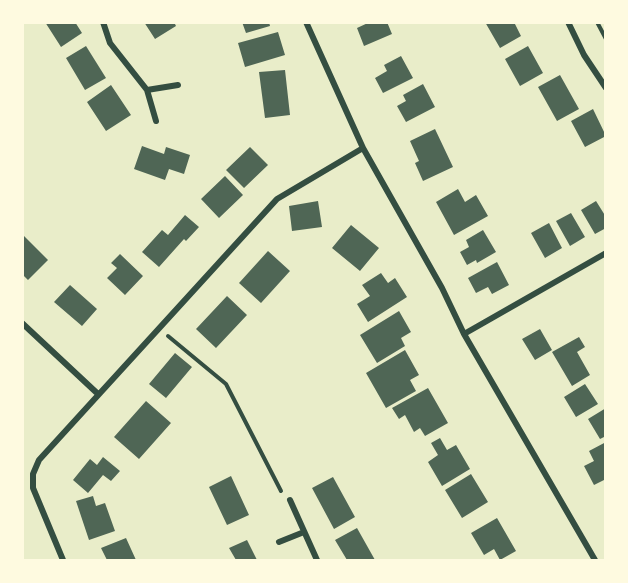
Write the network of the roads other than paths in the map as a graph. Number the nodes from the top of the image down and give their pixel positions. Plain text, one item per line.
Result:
1 (104, 22) edge
2 (306, 22) edge
3 (568, 22) edge
4 (178, 85) dead end
5 (606, 88) edge
6 (147, 90) junction
7 (156, 121) dead end
8 (363, 148) junction
9 (606, 253) edge
10 (22, 323) edge
11 (464, 334) junction
12 (98, 394) junction
13 (290, 500) road end
14 (304, 532) junction
15 (279, 542) dead end
16 (63, 561) edge
17 (317, 561) edge
18 (595, 561) edge

1 - 6 street
2 - 8 street
3 - 5 street
4 - 6 street
6 - 7 street
8 - 11 street
8 - 12 street
9 - 11 street
10 - 12 street
11 - 18 street
12 - 16 street
13 - 14 street
14 - 15 street
14 - 17 street

